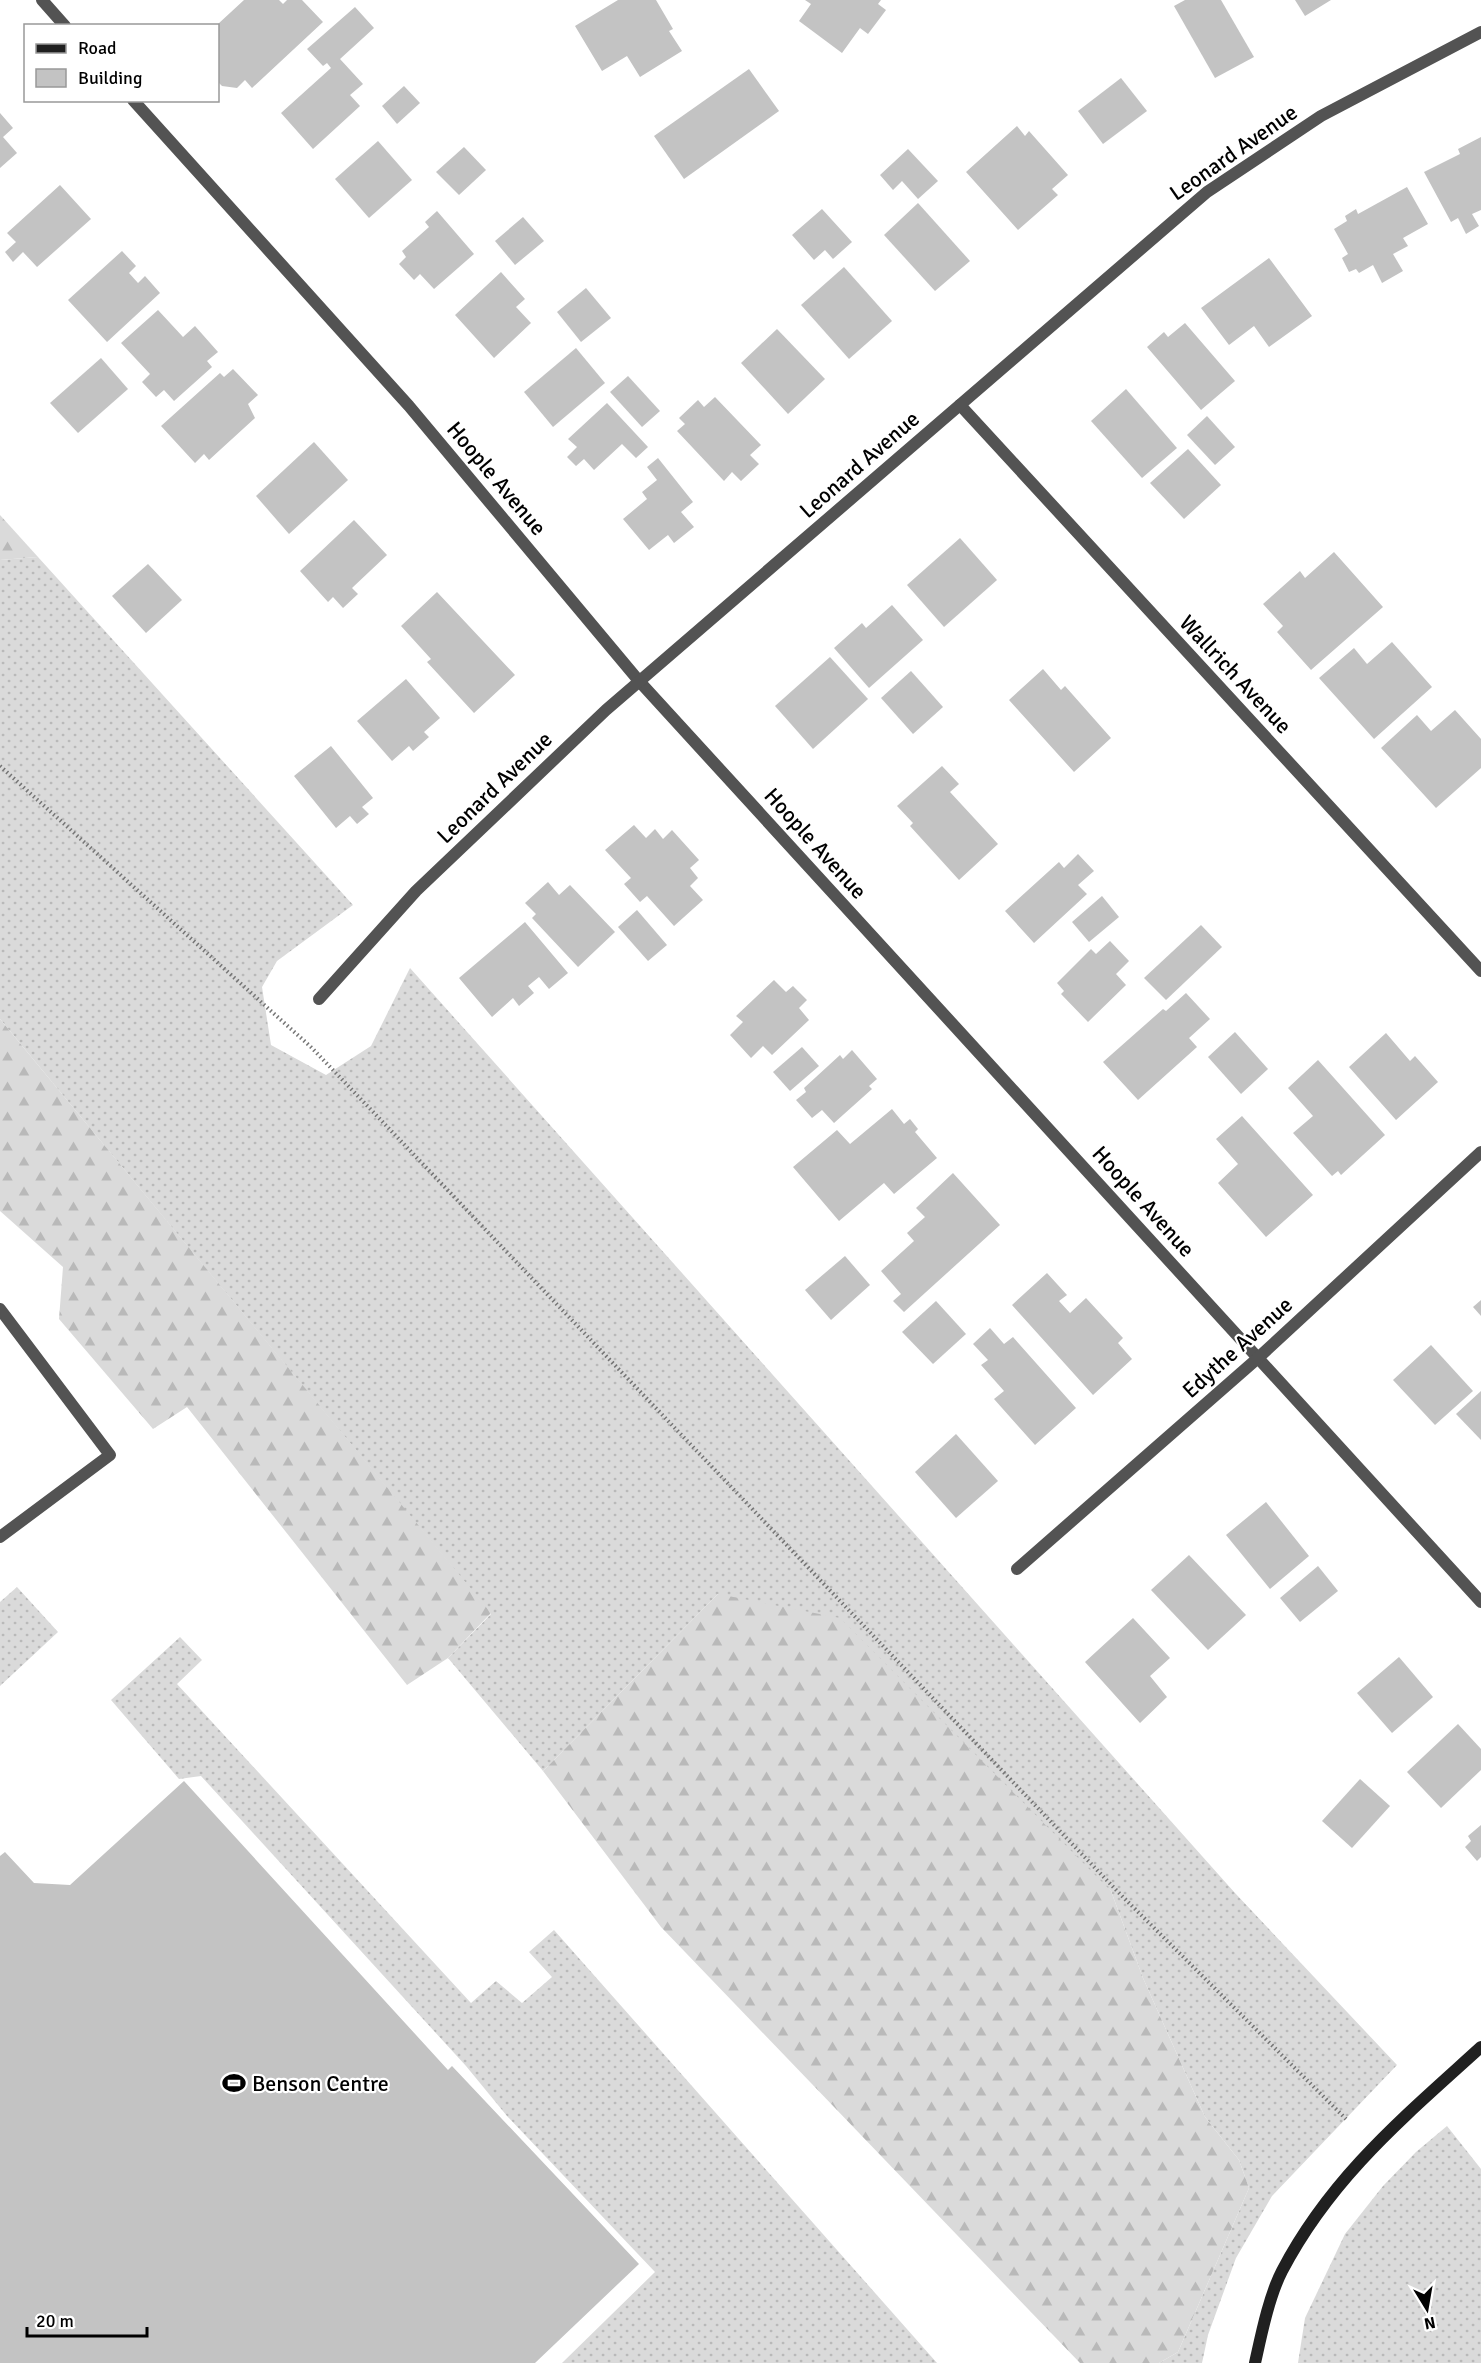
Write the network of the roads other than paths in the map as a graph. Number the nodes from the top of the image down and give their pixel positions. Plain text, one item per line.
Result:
1 (42, 0) edge
2 (63, 24) edge
3 (1481, 32) edge
4 (135, 102) edge
5 (960, 405) junction
6 (639, 681) junction
7 (1481, 971) edge
8 (319, 999) dead end
9 (1481, 1152) edge
10 (0, 1309) edge
11 (1258, 1358) junction
12 (0, 1537) edge
13 (1017, 1569) dead end
14 (1481, 1602) edge
15 (1481, 2047) edge
16 (1255, 2363) edge

1 - 2 street
3 - 5 street, Leonard Avenue
4 - 6 street, Hoople Avenue
5 - 6 street, Leonard Avenue
5 - 7 street, Wallrich Avenue
6 - 8 street, Leonard Avenue
6 - 11 street, Hoople Avenue
9 - 11 street, Edythe Avenue
10 - 12 street
11 - 13 street, Edythe Avenue
11 - 14 street, Hoople Avenue
15 - 16 street

